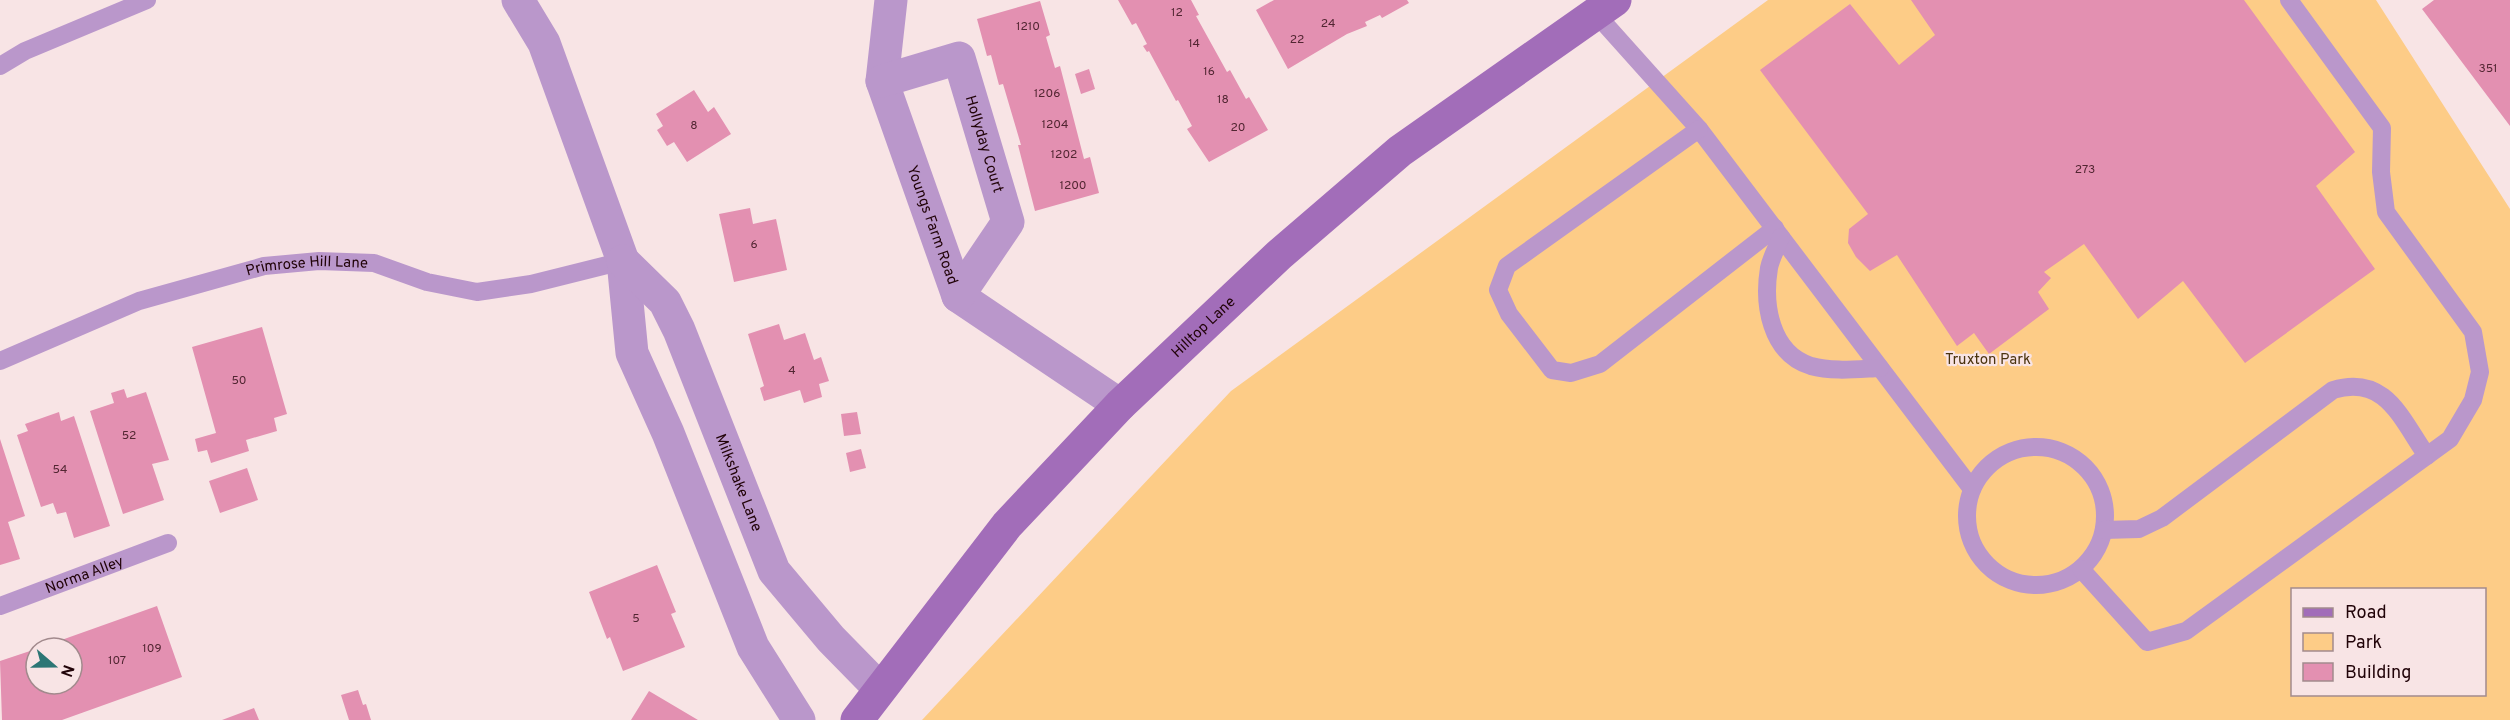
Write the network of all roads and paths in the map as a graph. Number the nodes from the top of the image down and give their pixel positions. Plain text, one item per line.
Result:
1 (147, 0) edge
2 (518, 0) edge
3 (891, 0) edge
4 (2289, 0) edge
5 (1605, 7) edge
6 (0, 66) edge
7 (882, 81) junction
8 (1699, 129) junction
9 (1778, 233) junction
10 (622, 261) junction
11 (958, 296) junction
12 (0, 361) edge
13 (1880, 368) junction
14 (1120, 405) junction
15 (2427, 456) junction
16 (1972, 489) junction
17 (2104, 530) junction
18 (168, 543) dead end
19 (2081, 569) junction
20 (0, 606) edge
21 (879, 688) junction
22 (799, 720) edge
23 (856, 720) edge

1 - 6 lane
2 - 10 street, Milkshake Lane
3 - 7 street, Youngs Farm Road
4 - 15 lane
5 - 8 lane
5 - 14 street, Hilltop Lane
7 - 11 street, Youngs Farm Road
7 - 11 street, Hollyday Court
8 - 9 lane
8 - 9 lane
9 - 13 lane
9 - 13 lane
10 - 12 lane, Primrose Hill Lane
10 - 21 street, Milkshake Lane
10 - 22 street, Milkshake Lane
11 - 14 street, Youngs Farm Road
13 - 16 lane
14 - 21 street, Hilltop Lane
15 - 17 lane
15 - 19 lane
16 - 17 lane
16 - 19 lane
17 - 19 lane
18 - 20 lane, Norma Alley
21 - 23 street, Hilltop Lane

